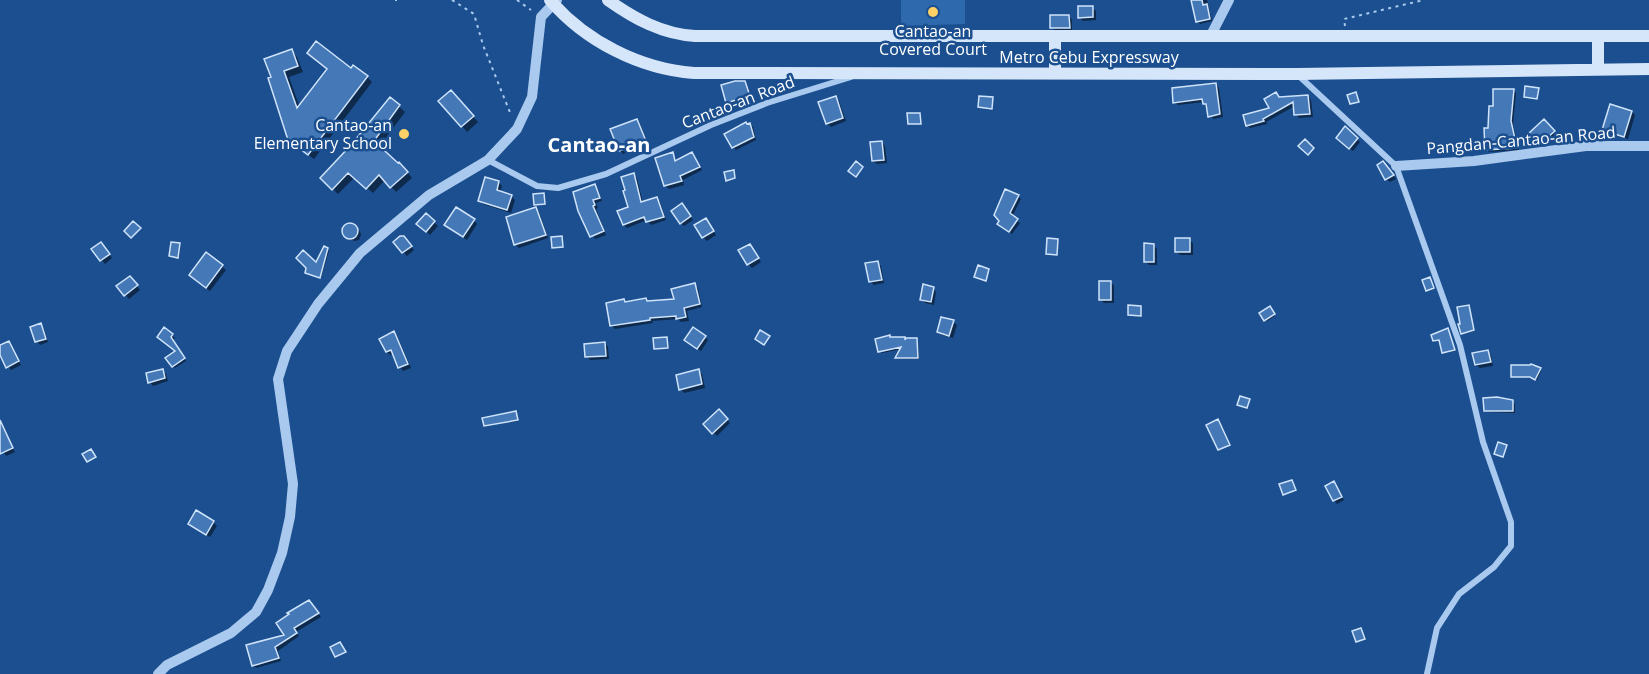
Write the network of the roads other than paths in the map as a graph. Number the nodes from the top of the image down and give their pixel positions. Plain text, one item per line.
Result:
1 (608, 0) edge
2 (1229, 0) edge
3 (554, 1) edge
4 (1649, 36) edge
5 (1054, 37) junction
6 (1210, 37) junction
7 (1598, 37) junction
8 (1598, 69) junction
9 (1649, 69) edge
10 (863, 73) junction
11 (1055, 73) junction
12 (1297, 74) junction
13 (1649, 146) edge
14 (488, 160) junction
15 (1396, 166) junction
16 (158, 674) edge
17 (1427, 674) edge

1 - 5 main road, Metro Cebu Expressway
2 - 6 street
3 - 10 main road, Metro Cebu Expressway
3 - 14 street
4 - 7 main road, Metro Cebu Expressway
5 - 6 main road, Metro Cebu Expressway
5 - 11 main road
6 - 7 main road, Metro Cebu Expressway
7 - 8 main road
8 - 9 main road, Metro Cebu Expressway
8 - 12 main road, Metro Cebu Expressway
10 - 11 main road, Metro Cebu Expressway
10 - 14 street, Cantao-an Road
11 - 12 main road, Metro Cebu Expressway
12 - 15 street
13 - 15 street, Pangdan-Cantao-an Road
14 - 16 street
15 - 17 street

